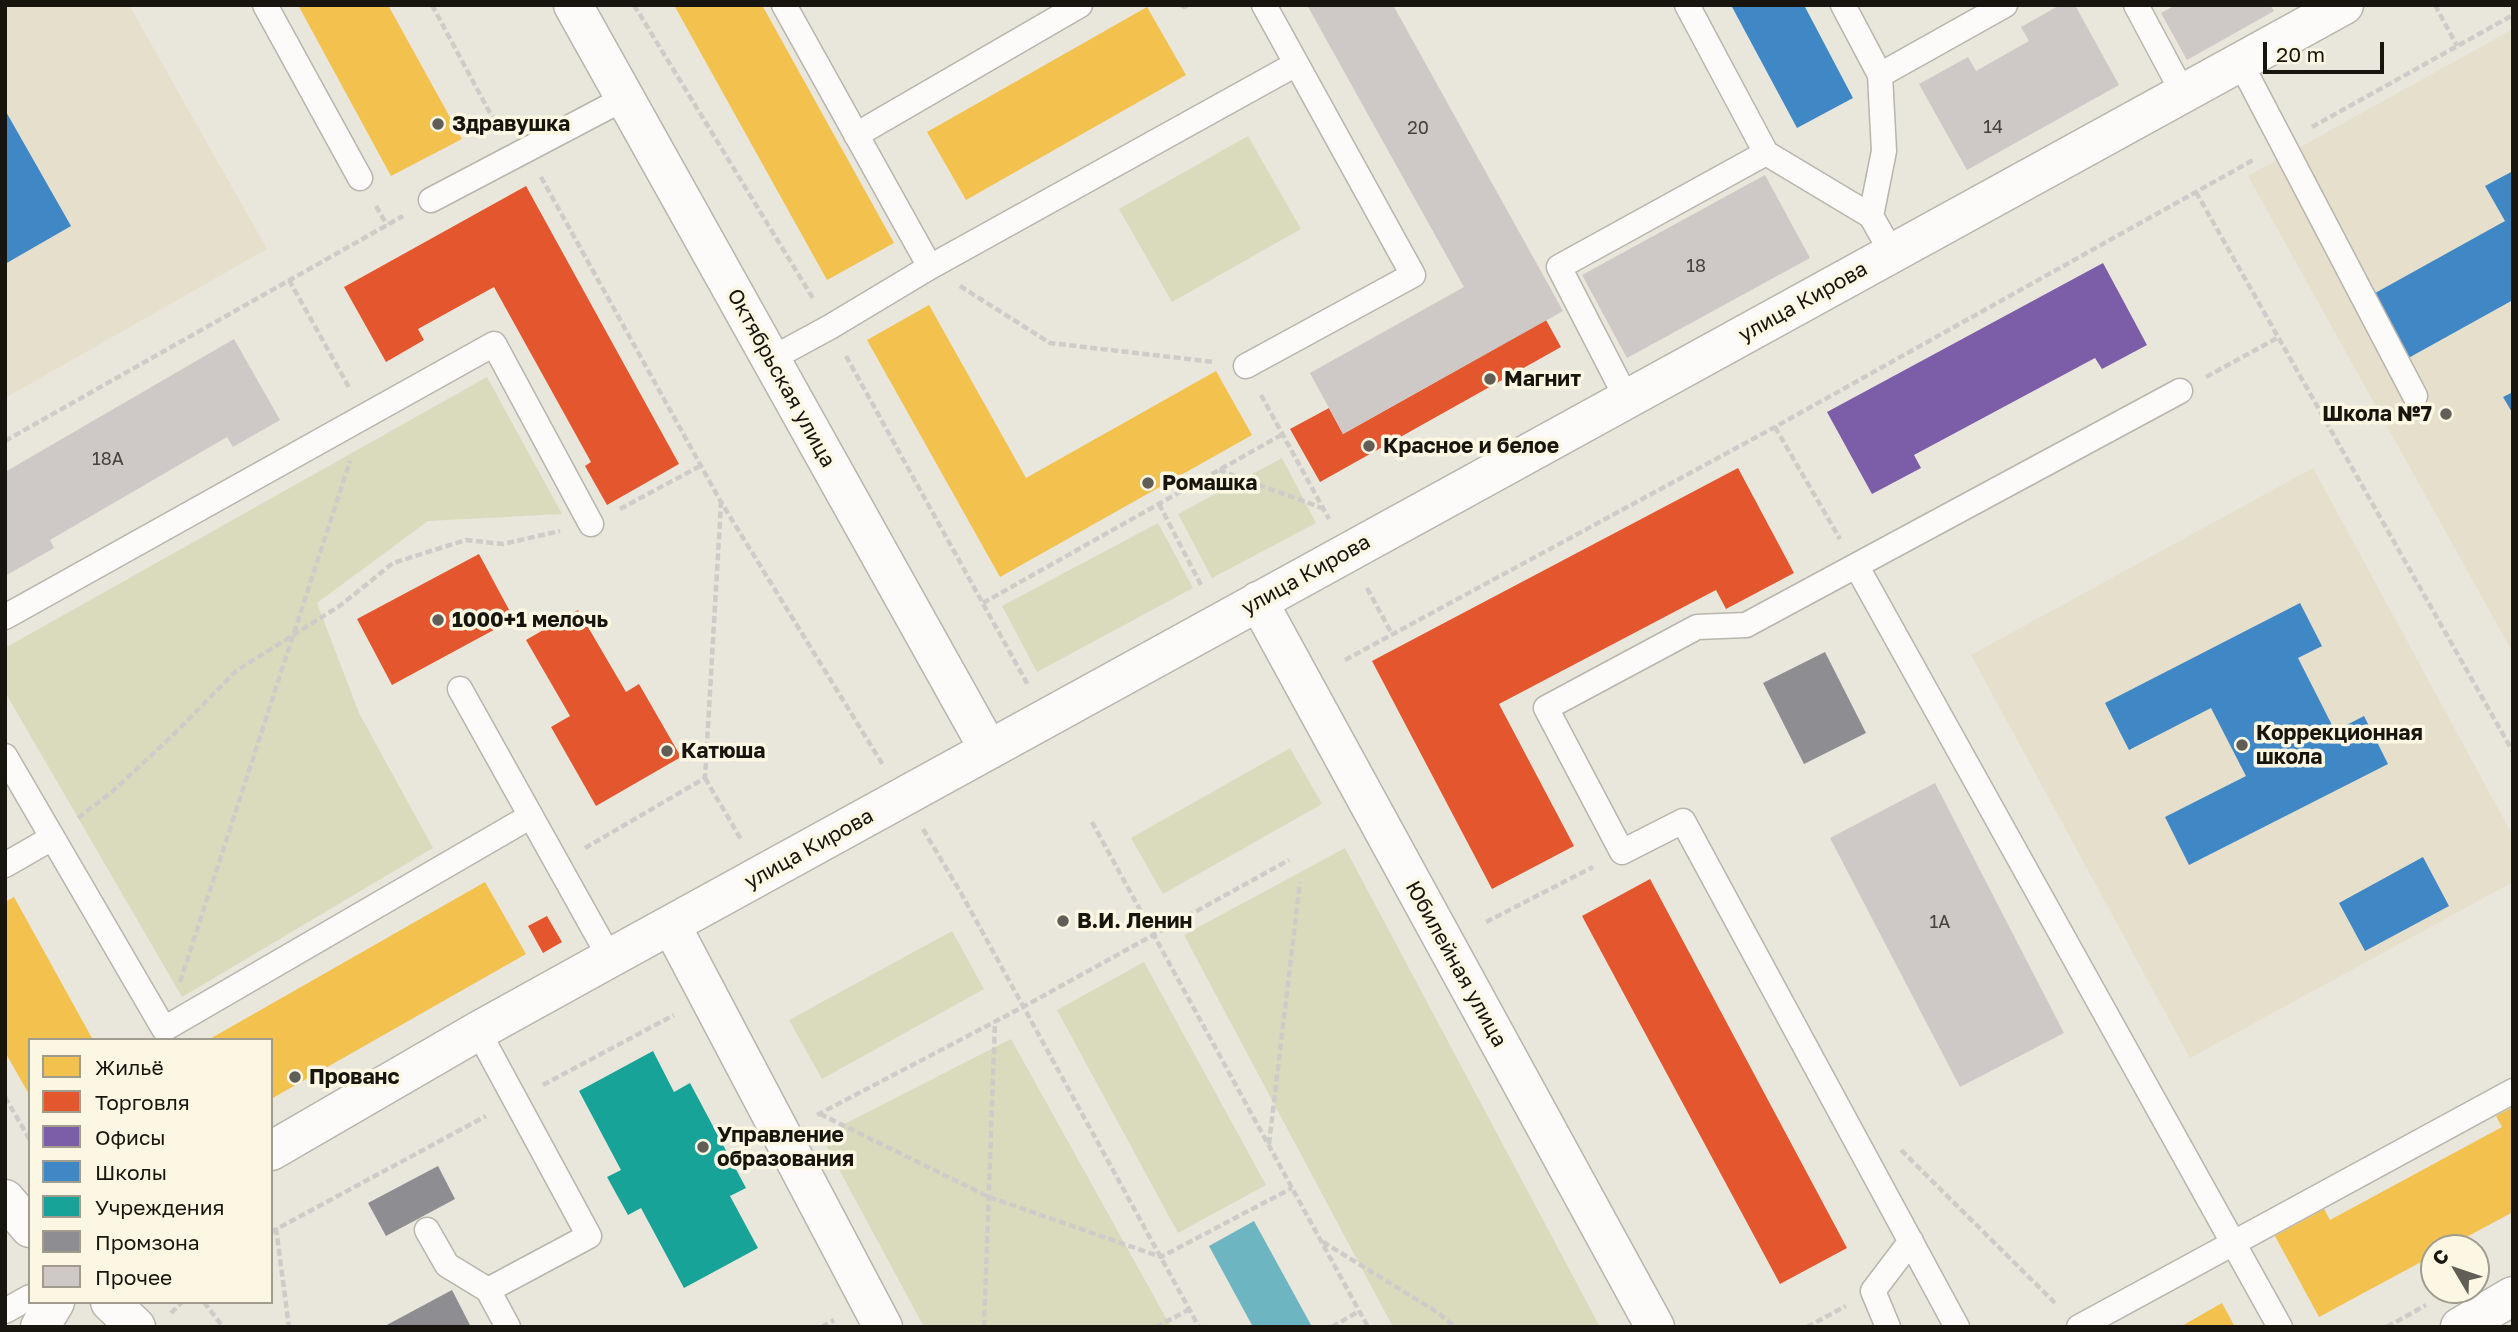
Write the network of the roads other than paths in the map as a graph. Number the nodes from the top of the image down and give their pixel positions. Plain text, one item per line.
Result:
1 (265, 5) edge
2 (573, 5) edge
3 (783, 5) edge
4 (1080, 5) edge
5 (1264, 5) edge
6 (1687, 5) edge
7 (1843, 5) edge
8 (2005, 5) edge
9 (2136, 5) edge
10 (2344, 5) edge
11 (2240, 62) junction
12 (1296, 64) junction
13 (1880, 75) junction
14 (2183, 93) junction
15 (625, 98) junction
16 (856, 135) junction
17 (1766, 153) junction
18 (360, 178) dead end
19 (431, 200) road end
20 (1871, 216) junction
21 (1892, 253) junction
22 (930, 267) junction
23 (771, 359) junction
24 (1245, 366) road end
25 (2180, 391) road end
26 (2415, 396) dead end
27 (1627, 399) junction
28 (591, 524) road end
29 (1857, 567) junction
30 (1258, 601) junction
31 (5, 617) edge
32 (460, 689) dead end
33 (989, 750) junction
34 (5, 755) edge
35 (531, 816) junction
36 (52, 838) junction
37 (5, 865) edge
38 (671, 925) junction
39 (610, 958) junction
40 (478, 1031) junction
41 (167, 1034) edge
42 (2513, 1091) edge
43 (273, 1150) edge
44 (5, 1199) edge
45 (28, 1226) edge
46 (427, 1230) dead end
47 (1911, 1241) junction
48 (2234, 1243) junction
49 (488, 1290) junction
50 (2513, 1296) edge
51 (28, 1298) edge
52 (54, 1304) edge
53 (112, 1304) edge
54 (5, 1311) edge
55 (40, 1327) edge
56 (136, 1327) edge
57 (508, 1327) edge
58 (883, 1327) edge
59 (1655, 1327) edge
60 (1888, 1327) edge
61 (1957, 1327) edge
62 (2079, 1327) edge
63 (2280, 1327) edge
64 (2460, 1327) edge

1 - 18 lane
2 - 15 street, Октябрьская улица
3 - 16 lane
4 - 16 lane
5 - 12 lane
6 - 17 lane
7 - 13 lane
8 - 13 lane
9 - 14 lane
10 - 11 street, улица Кирова
11 - 14 street, улица Кирова
11 - 26 lane
12 - 22 lane
12 - 24 lane
13 - 20 lane
14 - 21 street, улица Кирова
15 - 19 lane
15 - 23 street, Октябрьская улица
16 - 22 lane
17 - 20 lane
17 - 27 lane
20 - 21 lane
21 - 27 street, улица Кирова
22 - 23 lane
23 - 33 street, Октябрьская улица
25 - 29 lane
27 - 30 street, улица Кирова
28 - 31 lane
29 - 47 lane
29 - 48 lane
30 - 33 street, улица Кирова
30 - 59 street, Юбилейная улица
32 - 35 lane
33 - 38 street, улица Кирова
34 - 36 lane
35 - 39 lane
35 - 41 lane
36 - 37 lane
36 - 41 lane
38 - 39 street, улица Кирова
38 - 58 street
39 - 40 street, улица Кирова
40 - 43 street, улица Кирова
40 - 49 lane
42 - 48 lane
44 - 45 street
46 - 49 lane
47 - 60 lane
47 - 61 lane
48 - 62 lane
48 - 63 lane
49 - 57 lane
50 - 64 street
51 - 54 lane
52 - 55 street
53 - 56 street

